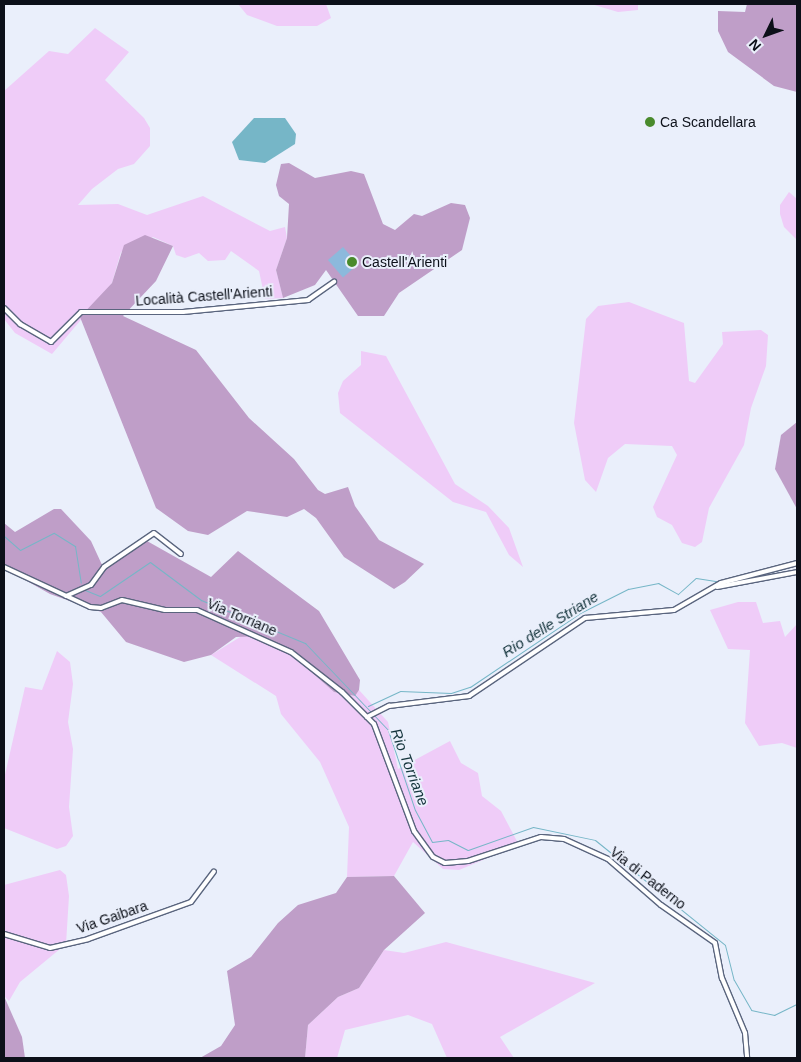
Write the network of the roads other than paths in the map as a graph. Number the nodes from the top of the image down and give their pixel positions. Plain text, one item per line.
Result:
1 (334, 282) dead end
2 (4, 308) edge
3 (181, 554) dead end
4 (797, 563) edge
5 (4, 567) edge
6 (797, 572) edge
7 (717, 587) junction
8 (66, 596) junction
9 (369, 716) junction
10 (379, 733) joint
11 (214, 872) dead end
12 (4, 934) edge
13 (747, 1058) edge

1 - 2 street, Località Castell'Arienti
3 - 8 street
4 - 7 street
5 - 8 street, Via Torriane
6 - 7 street
7 - 9 street
8 - 9 street, Via Torriane
9 - 10 street, Via Torriane
10 - 13 street, Via di Paderno
11 - 12 street, Via Gaibara

